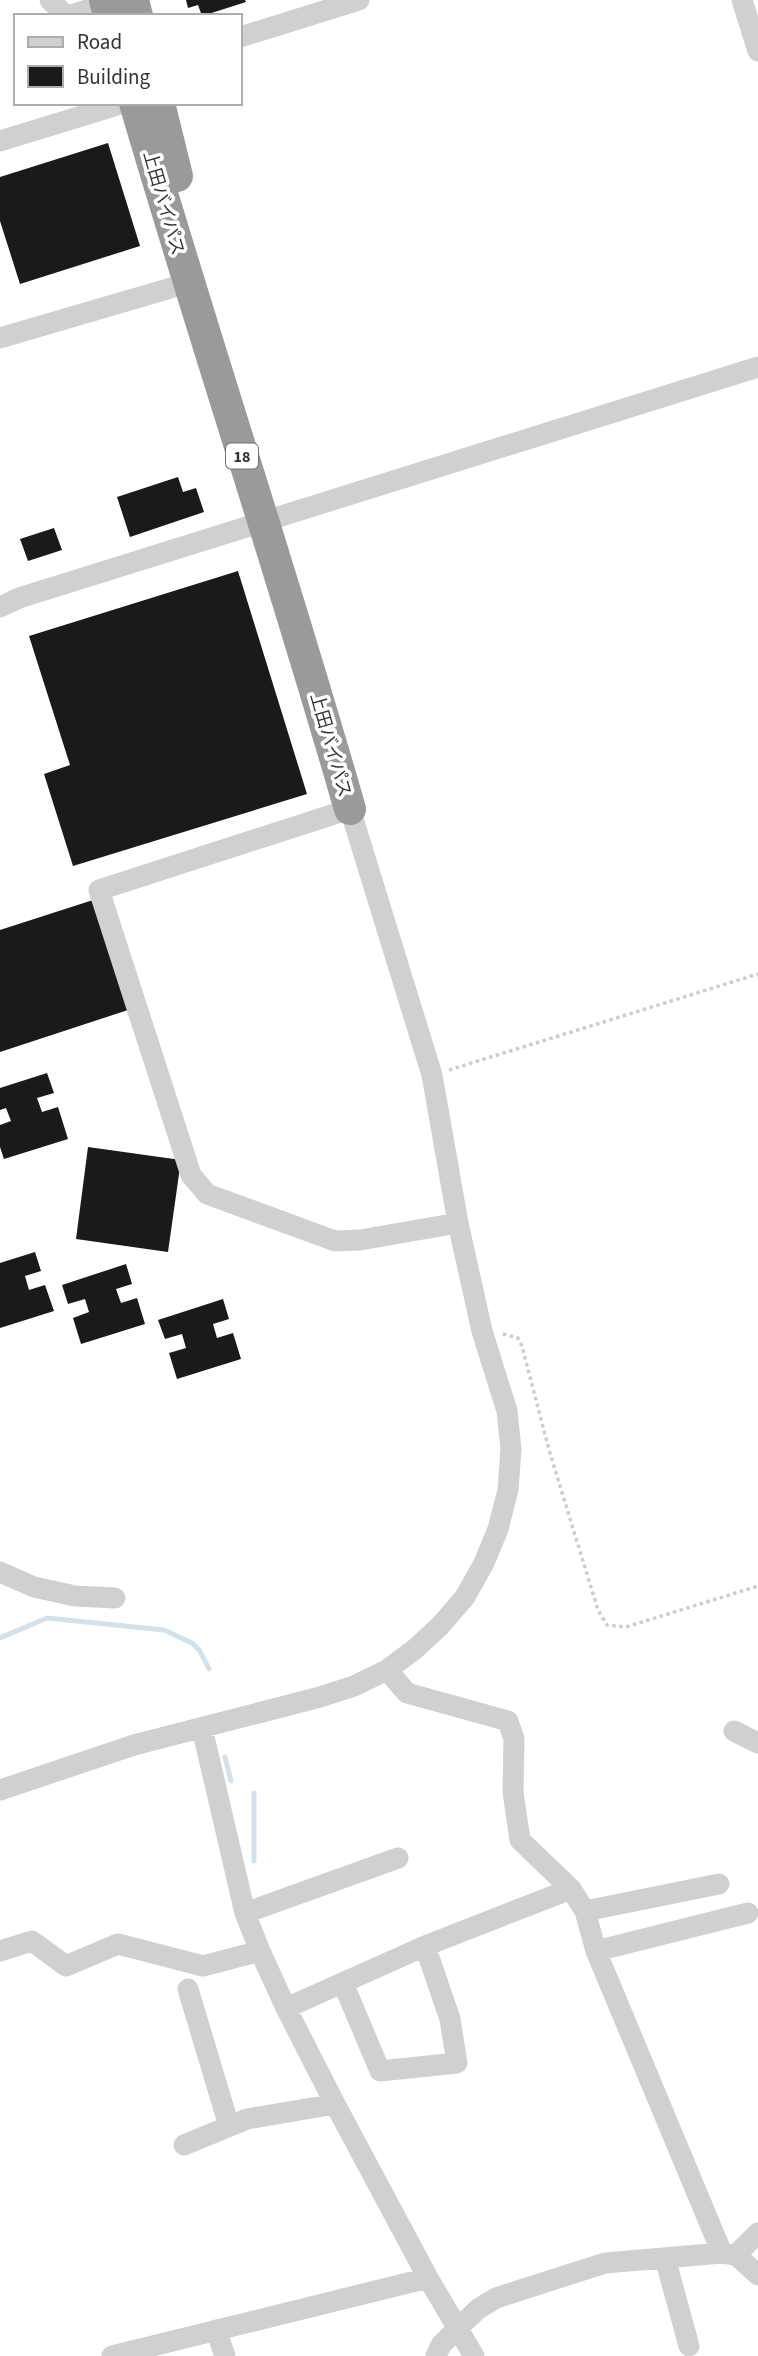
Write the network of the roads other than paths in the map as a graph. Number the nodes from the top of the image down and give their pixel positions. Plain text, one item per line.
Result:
1 (50, 0) edge
2 (359, 0) edge
3 (742, 0) edge
4 (113, 5) edge
5 (65, 14) edge
6 (75, 14) edge
7 (133, 14) edge
8 (242, 36) edge
9 (758, 51) edge
10 (117, 105) edge
11 (136, 105) edge
12 (160, 105) edge
13 (0, 141) edge
14 (188, 283) junction
15 (0, 338) edge
16 (758, 367) edge
17 (269, 519) junction
18 (9, 602) edge
19 (350, 809) junction
20 (458, 1223) junction
21 (0, 1572) edge
22 (115, 1598) dead end
23 (387, 1670) junction
24 (202, 1728) junction
25 (734, 1731) dead end
26 (758, 1743) edge
27 (0, 1790) edge
28 (398, 1858) dead end
29 (719, 1884) dead end
30 (571, 1889) junction
31 (585, 1911) junction
32 (245, 1913) junction
33 (748, 1913) dead end
34 (425, 1946) junction
35 (0, 1951) edge
36 (260, 1951) junction
37 (596, 1951) junction
38 (343, 1983) junction
39 (188, 1989) dead end
40 (286, 2008) junction
41 (335, 2104) junction
42 (229, 2126) junction
43 (184, 2145) dead end
44 (758, 2233) edge
45 (729, 2254) junction
46 (666, 2258) junction
47 (758, 2276) edge
48 (428, 2278) junction
49 (457, 2329) junction
50 (216, 2330) junction
51 (689, 2346) dead end
52 (111, 2356) edge
53 (225, 2356) edge
54 (436, 2356) edge
55 (474, 2356) edge

1 - 5 street
2 - 8 street
3 - 9 street
4 - 6 street
4 - 7 highway
10 - 13 street
11 - 14 highway, 上田バイパス / 18
12 - 17 highway, 上田バイパス / 18
14 - 15 street
14 - 17 highway, 上田バイパス / 18
16 - 17 street
17 - 18 street
17 - 19 highway, 上田バイパス / 18
19 - 20 street
19 - 20 street
20 - 23 street
21 - 22 street
23 - 24 street
23 - 30 street
24 - 27 street
24 - 32 street
25 - 26 street
28 - 32 street
29 - 31 street
30 - 31 street
30 - 34 street
31 - 37 street
32 - 36 street
33 - 37 street
34 - 38 street
34 - 38 street
35 - 36 street
36 - 40 street
37 - 45 street
38 - 40 street
39 - 42 street
40 - 41 street
41 - 42 street
41 - 48 street
42 - 43 street
44 - 45 street
45 - 46 street
45 - 47 street
46 - 49 street
46 - 51 street
48 - 49 street
48 - 50 street
49 - 54 street
49 - 55 street
50 - 52 street
50 - 53 street

